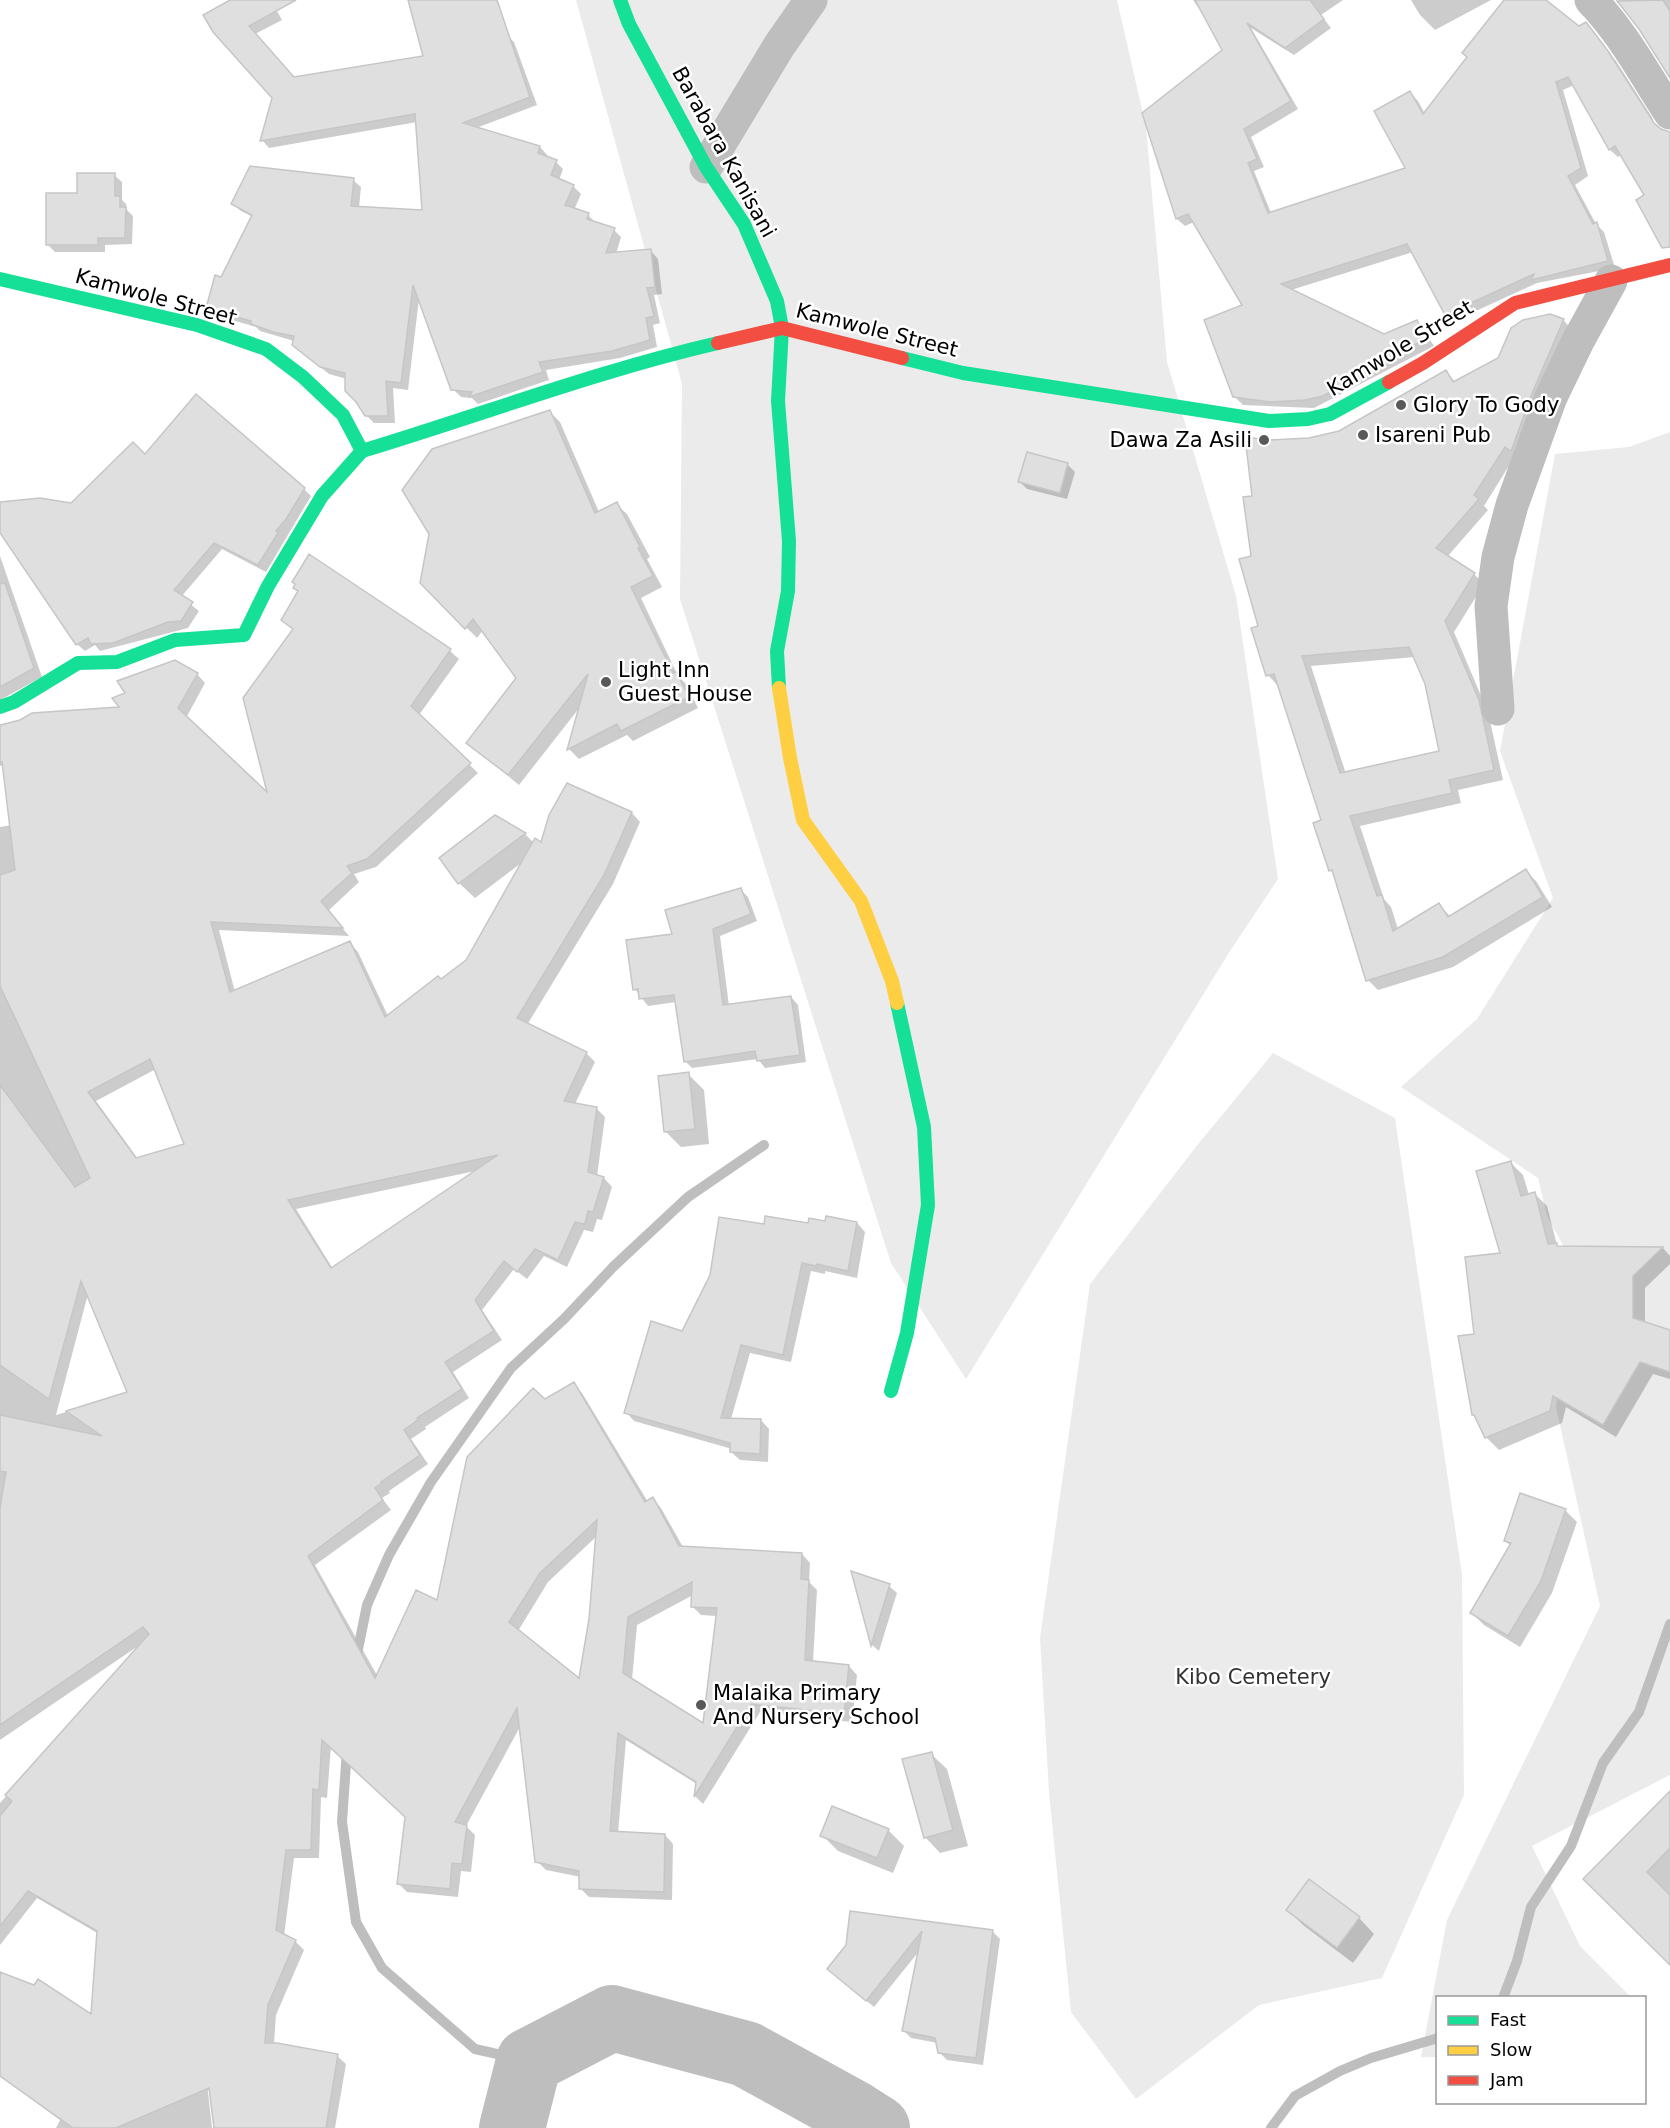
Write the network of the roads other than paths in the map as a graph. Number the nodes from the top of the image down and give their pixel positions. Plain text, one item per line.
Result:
1 (620, 0) edge
2 (811, 0) edge
3 (1591, 0) edge
4 (1670, 113) edge
5 (706, 167) junction
6 (1670, 265) edge
7 (0, 279) edge
8 (1611, 281) junction
9 (782, 328) junction
10 (362, 451) junction
11 (0, 707) edge
12 (1498, 709) dead end
13 (891, 1391) dead end

1 - 5 street, Barabara Kanisani
2 - 5 street
3 - 4 street
5 - 9 street, Barabara Kanisani
6 - 8 street, Kamwole Street
7 - 10 street, Kamwole Street
8 - 9 street, Kamwole Street
8 - 12 street
9 - 10 street, Kamwole Street
9 - 13 street, Barabara Kanisani
10 - 11 street

